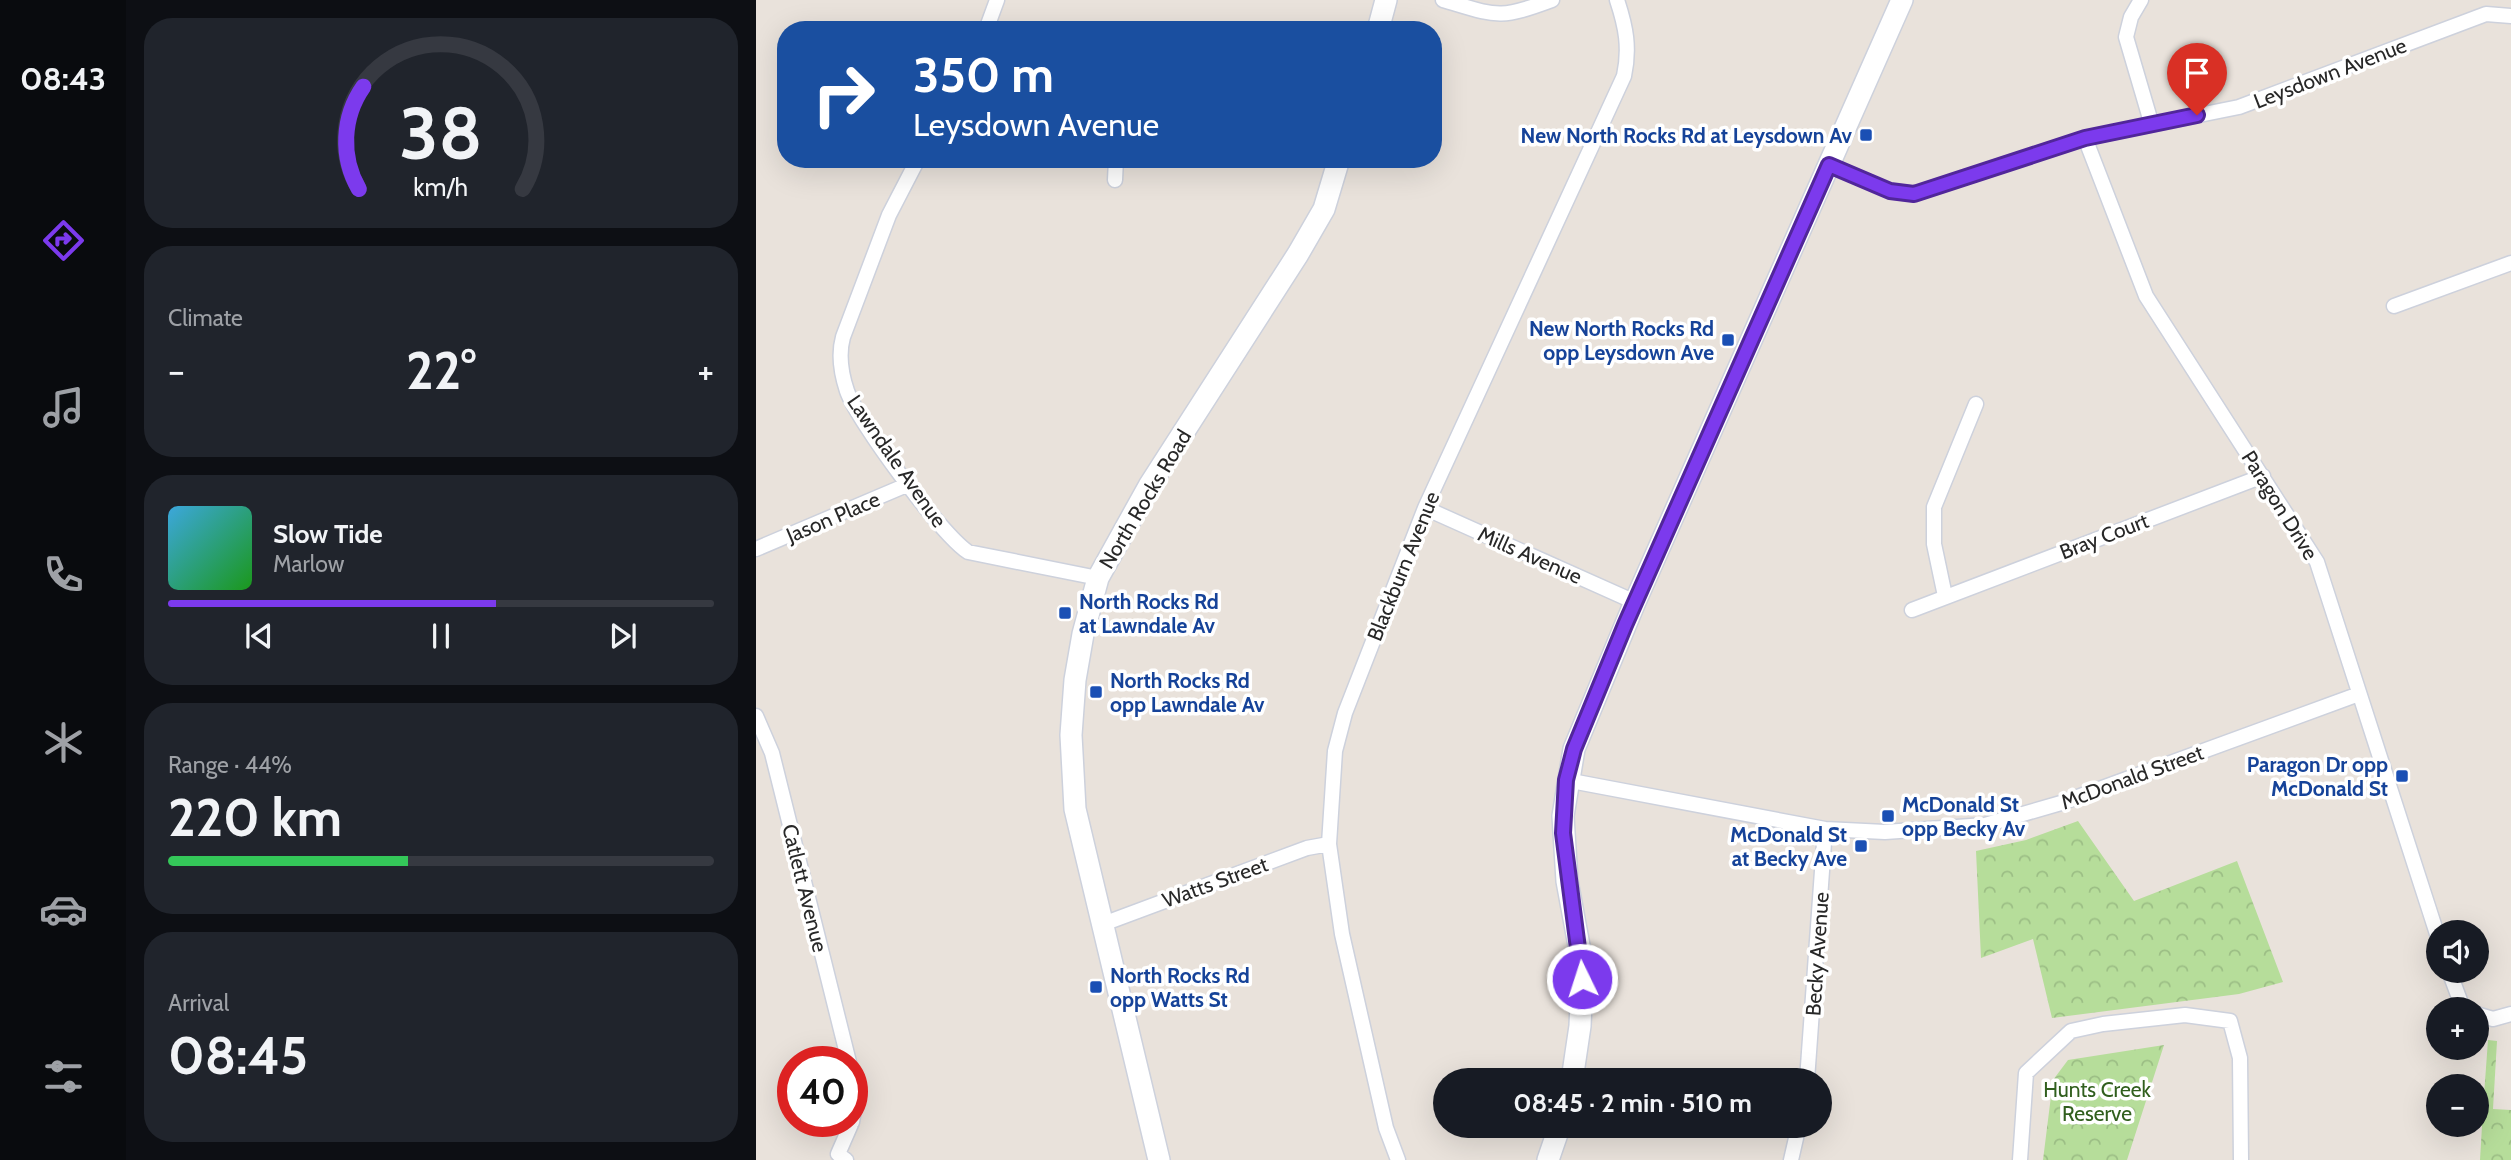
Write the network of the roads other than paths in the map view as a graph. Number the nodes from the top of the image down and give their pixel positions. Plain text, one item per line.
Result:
1 (997, 0) edge
2 (1387, 0) edge
3 (1443, 0) edge
4 (1552, 0) edge
5 (1617, 0) edge
6 (1902, 0) edge
7 (2141, 0) edge
8 (2510, 12) edge
9 (989, 21) edge
10 (1381, 21) edge
11 (2151, 122) junction
12 (2085, 138) junction
13 (1829, 165) junction
14 (913, 168) edge
15 (1116, 168) edge
16 (1336, 168) edge
17 (1115, 180) dead end
18 (2511, 263) edge
19 (2394, 306) dead end
20 (1976, 404) dead end
21 (2263, 476) junction
22 (909, 484) junction
23 (1425, 508) junction
24 (756, 549) edge
25 (1098, 578) junction
26 (1945, 596) junction
27 (1635, 602) junction
28 (1912, 610) dead end
29 (2359, 694) junction
30 (756, 716) edge
31 (1566, 780) junction
32 (1825, 829) junction
33 (1328, 844) junction
34 (2433, 920) edge
35 (1103, 924) junction
36 (2511, 1014) edge
37 (2489, 1018) edge
38 (845, 1046) edge
39 (1574, 1068) edge
40 (1808, 1068) edge
41 (847, 1137) edge
42 (1556, 1138) edge
43 (1796, 1138) edge
44 (839, 1158) edge
45 (1159, 1160) edge
46 (1398, 1160) edge
47 (1548, 1160) edge
48 (1791, 1160) edge
49 (2020, 1160) edge
50 (2241, 1160) edge

1 - 9 street
2 - 10 street
3 - 4 street
5 - 23 street, Blackburn Avenue
6 - 13 street
7 - 11 street
8 - 11 street, Leysdown Avenue
11 - 12 street, Leysdown Avenue
12 - 13 street, Leysdown Avenue
12 - 21 street, Paragon Drive
13 - 27 street
14 - 22 street, Lawndale Avenue
15 - 17 street
16 - 25 street, North Rocks Road
18 - 19 street
20 - 26 street
21 - 26 street, Bray Court
21 - 29 street, Paragon Drive
22 - 24 street, Jason Place
22 - 25 street, Lawndale Avenue
23 - 27 street, Mills Avenue
23 - 33 street, Blackburn Avenue
25 - 35 street, North Rocks Road
26 - 28 street, Bray Court
27 - 31 street
29 - 32 street, McDonald Street
29 - 34 street, Paragon Drive
30 - 38 street, Catlett Avenue
31 - 32 street, McDonald Street
31 - 39 street
32 - 40 street, Becky Avenue
33 - 35 street, Watts Street
33 - 46 street, Blackburn Avenue
35 - 45 street, North Rocks Road
36 - 37 street
41 - 44 street
42 - 47 street
43 - 48 street
49 - 50 street

